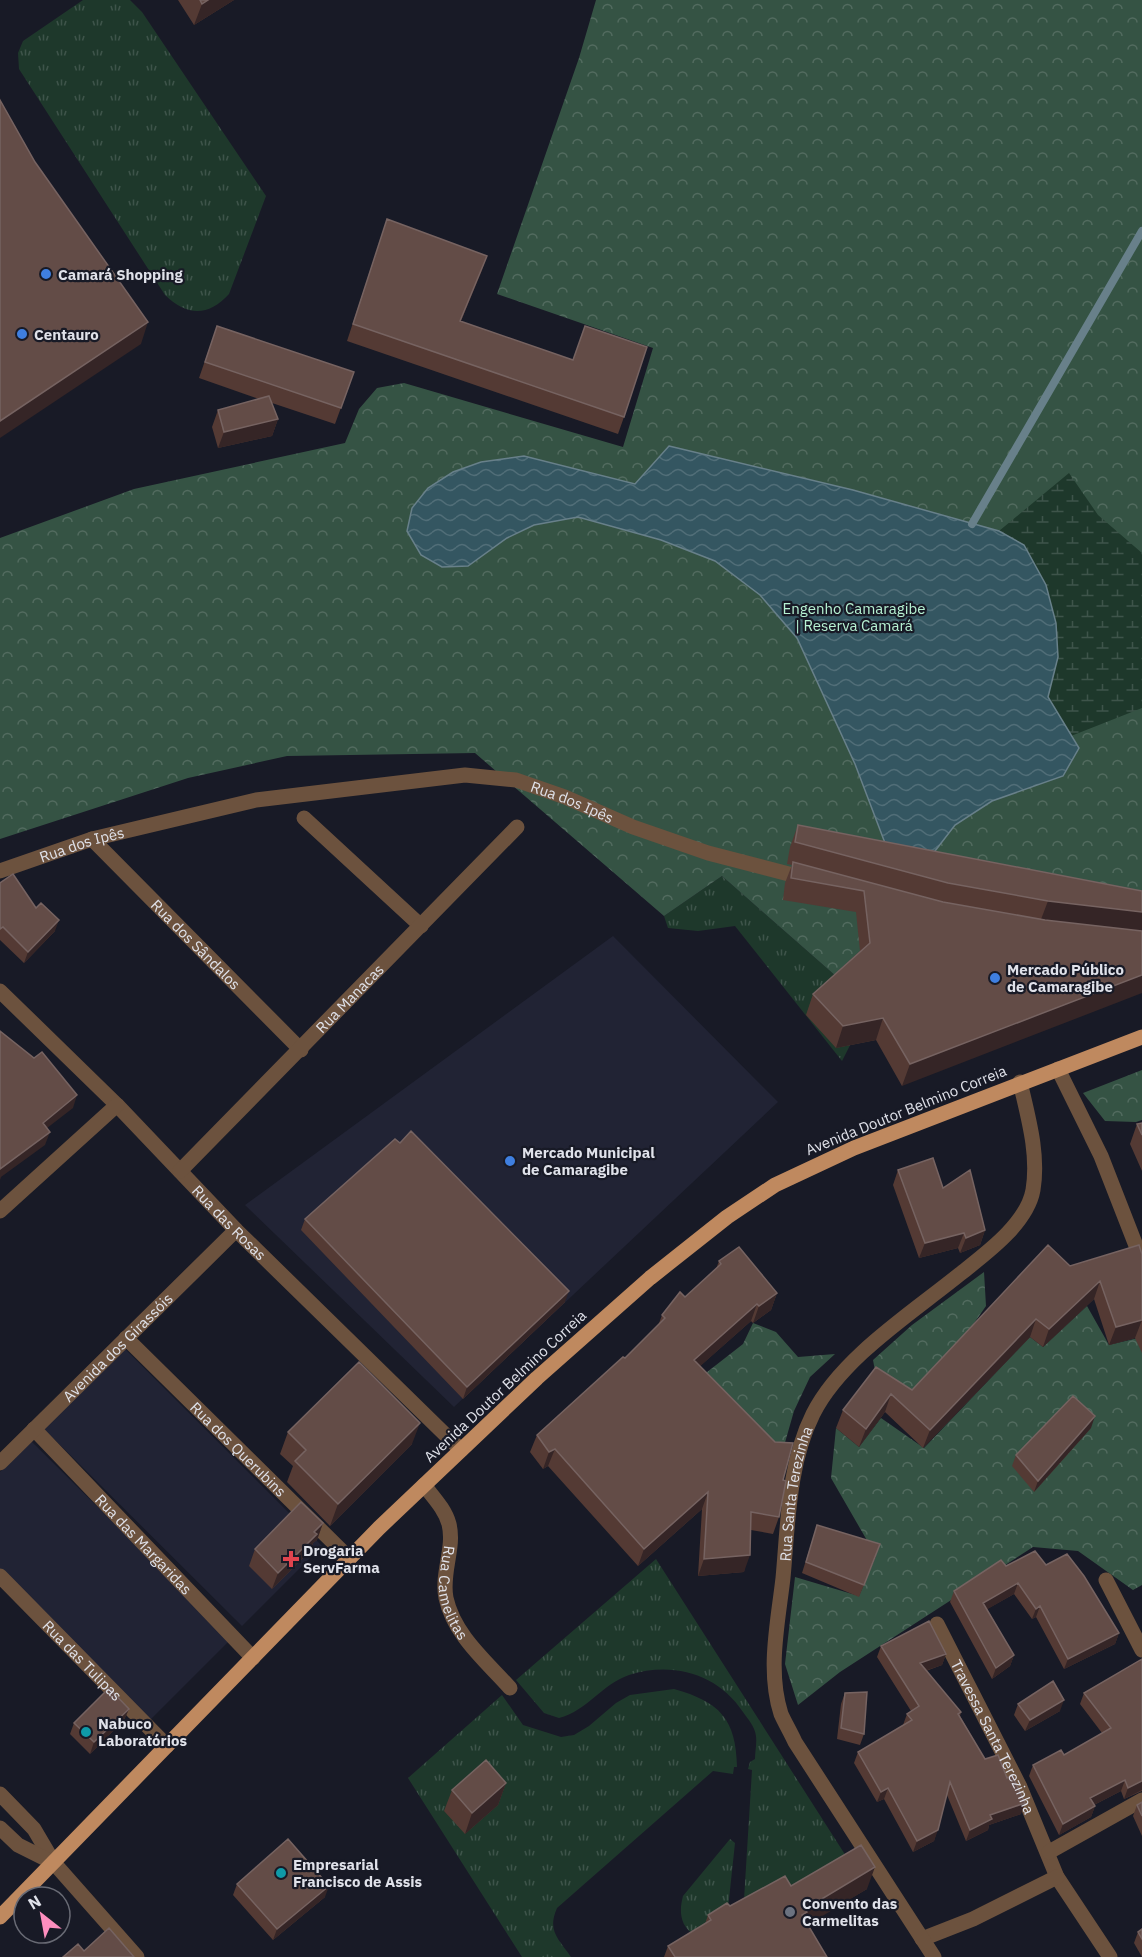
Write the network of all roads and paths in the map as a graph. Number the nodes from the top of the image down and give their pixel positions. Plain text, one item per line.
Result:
1 (304, 818) dead end
2 (518, 827) dead end
3 (92, 839) junction
4 (0, 871) edge
5 (818, 882) edge
6 (421, 926) junction
7 (0, 991) edge
8 (1142, 1037) edge
9 (300, 1050) junction
10 (1058, 1069) junction
11 (1020, 1082) junction
12 (117, 1105) junction
13 (180, 1171) junction
14 (0, 1211) edge
15 (236, 1230) junction
16 (1142, 1261) edge
17 (126, 1338) junction
18 (34, 1430) junction
19 (461, 1450) junction
20 (0, 1463) edge
21 (424, 1485) junction
22 (350, 1558) junction
23 (0, 1576) edge
24 (1106, 1580) dead end
25 (937, 1624) dead end
26 (1142, 1650) edge
27 (253, 1658) junction
28 (510, 1688) dead end
29 (167, 1746) junction
30 (0, 1794) edge
31 (1142, 1800) edge
32 (0, 1828) edge
33 (1048, 1852) junction
34 (54, 1863) junction
35 (1057, 1877) junction
36 (0, 1917) edge
37 (922, 1939) junction
38 (137, 1957) edge
39 (934, 1957) edge
40 (1110, 1957) edge

1 - 6 street
2 - 6 street, Rua Manacas
3 - 4 street, Rua dos Ipês
3 - 5 street, Rua dos Ipês
3 - 9 street, Rua dos Sândalos
6 - 9 street, Rua Manacas
7 - 12 street, Rua das Rosas
8 - 10 main road, Avenida Doutor Belmino Correia
9 - 13 street, Rua Manacas
10 - 11 main road, Avenida Doutor Belmino Correia
10 - 16 street
11 - 19 main road, Avenida Doutor Belmino Correia
11 - 37 street, Rua Santa Terezinha
12 - 13 street, Rua das Rosas
12 - 14 street
13 - 15 street, Rua das Rosas
15 - 17 street, Avenida dos Girassóis
15 - 19 street, Rua das Rosas
17 - 18 street, Avenida dos Girassóis
17 - 22 street, Rua dos Querubins
18 - 20 street, Avenida dos Girassóis
18 - 27 street, Rua das Margaridas
19 - 21 main road, Avenida Doutor Belmino Correia
21 - 22 main road, Avenida Doutor Belmino Correia
21 - 28 street, Rua Camelitas
22 - 27 main road, Avenida Doutor Belmino Correia
23 - 29 street, Rua das Tulipas
24 - 26 street
25 - 33 street, Travessa Santa Terezinha
27 - 29 main road, Avenida Doutor Belmino Correia
29 - 34 main road, Avenida Doutor Belmino Correia
30 - 34 street
31 - 33 street
32 - 34 street
33 - 35 street, Travessa Santa Terezinha
34 - 36 main road, Avenida Doutor Belmino Correia
34 - 38 street
35 - 37 street
35 - 40 street, Travessa Santa Terezinha
37 - 39 street, Rua Santa Terezinha

